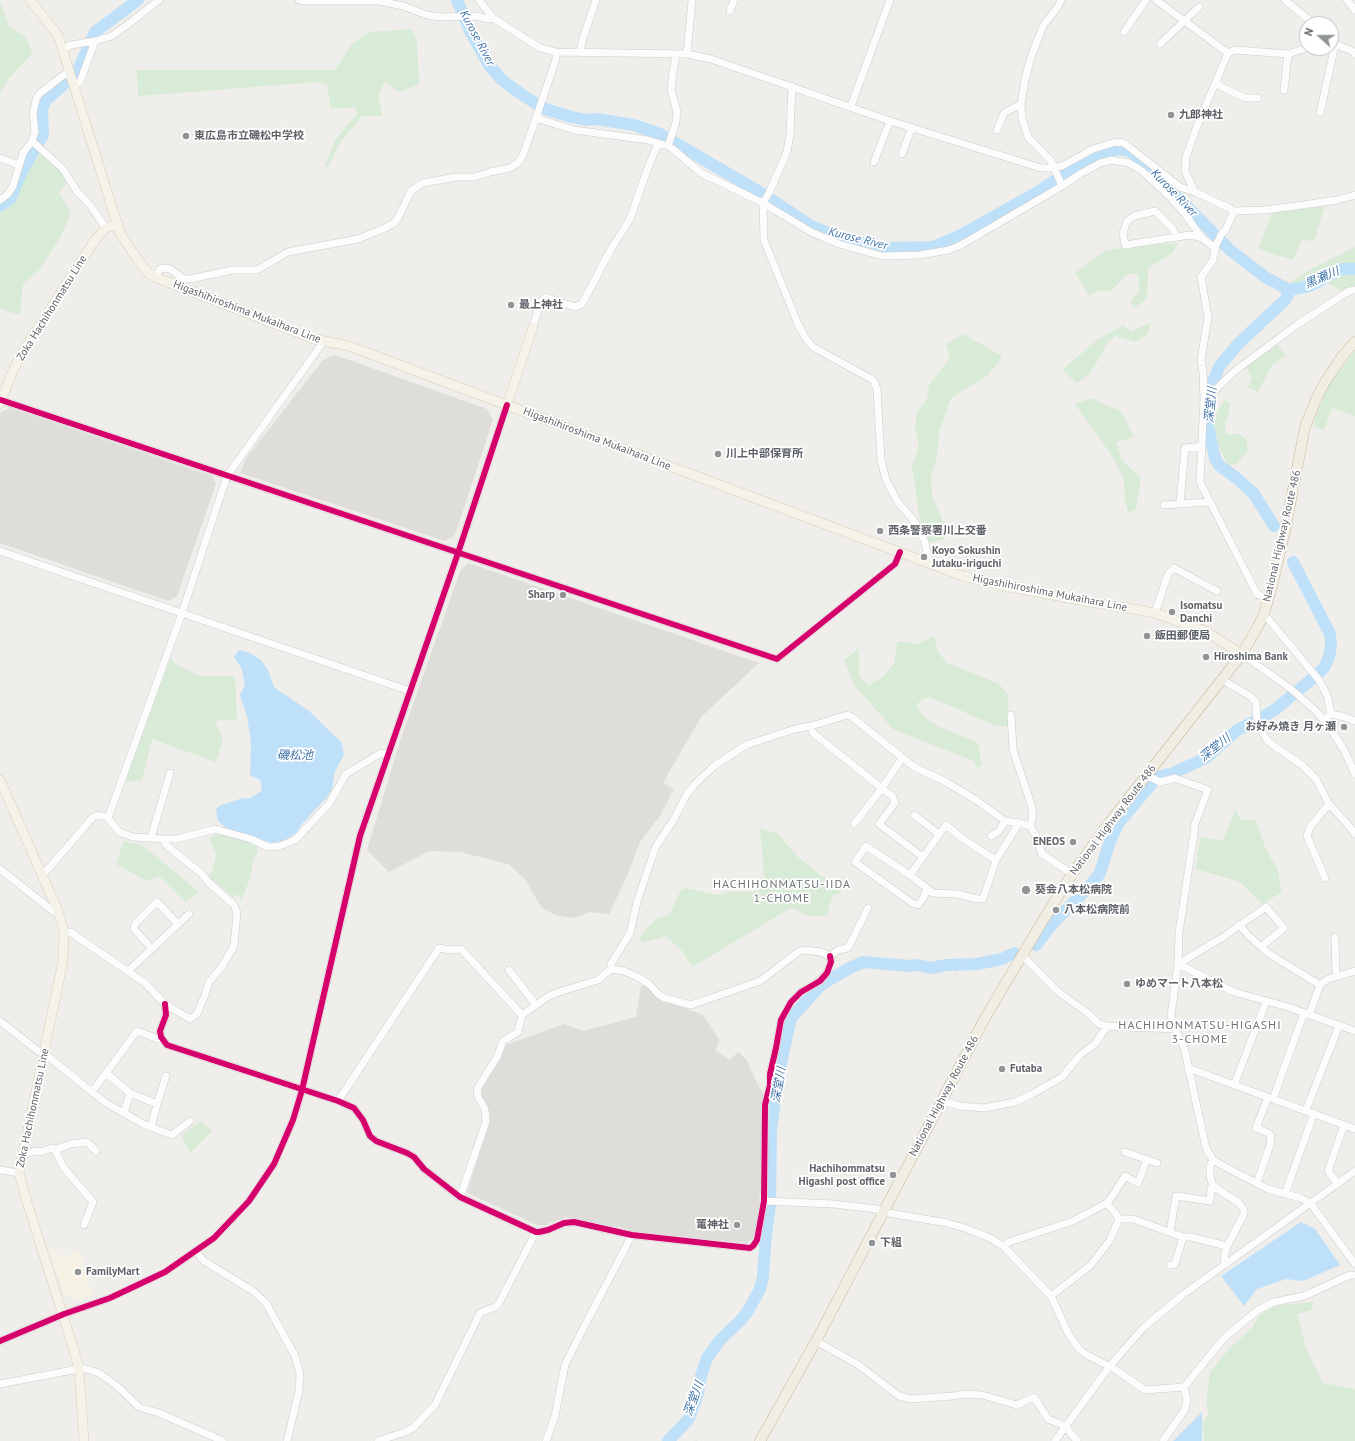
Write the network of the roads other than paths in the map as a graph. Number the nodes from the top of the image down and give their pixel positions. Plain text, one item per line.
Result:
1 (30, 0) edge
2 (159, 0) edge
3 (299, 0) edge
4 (479, 0) edge
5 (596, 0) edge
6 (692, 0) edge
7 (734, 0) edge
8 (890, 0) edge
9 (1061, 0) edge
10 (1146, 0) edge
11 (1156, 0) edge
12 (1285, 0) edge
13 (1347, 0) edge
14 (1199, 7) dead end
15 (1355, 10) edge
16 (730, 11) dead end
17 (1304, 16) edge
18 (493, 18) junction
19 (1185, 20) junction
20 (1124, 32) dead end
21 (95, 41) junction
22 (1160, 44) dead end
23 (1339, 46) edge
24 (62, 49) junction
25 (1299, 51) edge
26 (556, 52) junction
27 (580, 52) junction
28 (1228, 53) junction
29 (676, 54) junction
30 (686, 54) junction
31 (1288, 54) junction
32 (1355, 54) edge
33 (1331, 56) edge
34 (69, 71) junction
35 (73, 83) junction
36 (1216, 84) junction
37 (792, 86) junction
38 (1284, 90) dead end
39 (1258, 98) dead end
40 (1021, 104) junction
41 (851, 106) junction
42 (1320, 112) dead end
43 (537, 117) junction
44 (890, 121) junction
45 (912, 127) junction
46 (997, 130) dead end
47 (35, 143) junction
48 (658, 143) junction
49 (668, 146) junction
50 (902, 154) dead end
51 (0, 158) edge
52 (874, 162) dead end
53 (19, 165) junction
54 (1055, 170) junction
55 (1061, 185) junction
56 (1195, 192) junction
57 (1355, 195) edge
58 (0, 200) edge
59 (763, 203) junction
60 (1234, 211) junction
61 (118, 224) junction
62 (106, 228) junction
63 (1177, 237) junction
64 (1202, 238) junction
65 (1216, 246) junction
66 (155, 277) junction
67 (1355, 290) edge
68 (533, 327) joint
69 (324, 341) junction
70 (1355, 342) edge
71 (1209, 391) junction
72 (1, 402) edge
73 (507, 405) junction
74 (1202, 446) junction
75 (227, 476) junction
76 (1209, 502) junction
77 (1180, 504) junction
78 (1164, 505) dead end
79 (0, 551) edge
80 (900, 552) junction
81 (458, 553) junction
82 (929, 563) junction
83 (1217, 591) dead end
84 (1268, 599) junction
85 (182, 613) junction
86 (1155, 613) junction
87 (1264, 614) junction
88 (1242, 654) junction
89 (1221, 679) junction
90 (410, 691) junction
91 (1330, 714) junction
92 (1011, 715) dead end
93 (1324, 720) junction
94 (1355, 721) edge
95 (811, 726) junction
96 (389, 754) junction
97 (902, 758) junction
98 (170, 773) dead end
99 (1355, 774) edge
100 (1151, 778) junction
101 (0, 780) edge
102 (882, 788) junction
103 (1329, 804) junction
104 (914, 815) dead end
105 (108, 818) junction
106 (1005, 821) junction
107 (1020, 822) junction
108 (854, 824) dead end
109 (1030, 826) junction
110 (939, 834) junction
111 (1355, 834) edge
112 (991, 836) dead end
113 (151, 838) junction
114 (164, 840) junction
115 (922, 858) junction
116 (996, 860) junction
117 (0, 869) edge
118 (1072, 874) junction
119 (910, 875) junction
120 (42, 876) junction
121 (1325, 878) dead end
122 (927, 888) junction
123 (868, 908) dead end
124 (58, 911) junction
125 (189, 914) dead end
126 (178, 924) junction
127 (1239, 925) junction
128 (64, 932) junction
129 (1335, 937) dead end
130 (1262, 946) junction
131 (152, 949) junction
132 (1022, 955) junction
133 (830, 956) junction
134 (1178, 964) junction
135 (612, 969) junction
136 (509, 970) dead end
137 (1355, 971) edge
138 (128, 972) junction
139 (1336, 976) junction
140 (1320, 985) junction
141 (1266, 1002) junction
142 (164, 1004) junction
143 (536, 1005) junction
144 (1307, 1014) junction
145 (522, 1015) junction
146 (0, 1021) edge
147 (1107, 1026) junction
148 (1339, 1026) junction
149 (1175, 1029) junction
150 (1355, 1031) edge
151 (161, 1038) junction
152 (45, 1054) junction
153 (1188, 1068) junction
154 (106, 1073) junction
155 (166, 1076) dead end
156 (1234, 1085) junction
157 (302, 1090) junction
158 (92, 1092) junction
159 (130, 1093) junction
160 (1270, 1098) junction
161 (338, 1101) junction
162 (941, 1101) junction
163 (156, 1104) junction
164 (1306, 1110) junction
165 (1314, 1113) junction
166 (124, 1114) junction
167 (190, 1122) dead end
168 (1344, 1125) junction
169 (151, 1127) junction
170 (1355, 1129) edge
171 (56, 1150) junction
172 (96, 1151) dead end
173 (1124, 1152) dead end
174 (22, 1155) junction
175 (1147, 1160) junction
176 (1213, 1160) junction
177 (1158, 1163) dead end
178 (0, 1170) edge
179 (1355, 1171) edge
180 (19, 1173) junction
181 (1257, 1183) junction
182 (1338, 1184) junction
183 (1213, 1186) junction
184 (1285, 1194) junction
185 (460, 1196) junction
186 (768, 1201) junction
187 (1107, 1203) junction
188 (1311, 1204) junction
189 (883, 1212) junction
190 (1119, 1219) junction
191 (84, 1225) dead end
192 (536, 1232) junction
193 (1170, 1232) junction
194 (632, 1235) junction
195 (1182, 1237) junction
196 (1003, 1246) junction
197 (1227, 1246) junction
198 (195, 1251) junction
199 (1226, 1264) junction
200 (1355, 1264) edge
201 (1170, 1265) dead end
202 (1355, 1274) edge
203 (1052, 1296) junction
204 (64, 1314) junction
205 (0, 1341) edge
206 (816, 1341) junction
207 (1109, 1367) junction
208 (79, 1369) junction
209 (0, 1384) edge
210 (1184, 1387) junction
211 (1065, 1426) junction
212 (84, 1441) edge
213 (223, 1441) edge
214 (287, 1441) edge
215 (378, 1441) edge
216 (546, 1441) edge
217 (760, 1441) edge
218 (1055, 1441) edge
219 (1077, 1441) edge
220 (1163, 1441) edge

1 - 24 main road, Higashihiroshima Mukaihara Line
2 - 21 street
3 - 18 street
4 - 18 street
5 - 27 street
6 - 30 street
7 - 16 street
8 - 41 street
9 - 40 street
10 - 20 street
11 - 19 street
12 - 17 street
13 - 15 street
14 - 19 street
18 - 26 street
19 - 22 street
19 - 28 street
21 - 24 street
21 - 35 street
23 - 32 street
24 - 34 main road, Higashihiroshima Mukaihara Line
25 - 31 street
26 - 27 street
26 - 43 street
27 - 29 street
28 - 31 street
28 - 36 street
29 - 30 street
29 - 49 street
30 - 37 street
31 - 38 street
33 - 42 street
34 - 35 main road, Higashihiroshima Mukaihara Line
34 - 47 street
35 - 61 main road, Higashihiroshima Mukaihara Line
36 - 39 street
36 - 56 street
37 - 41 street
37 - 59 street
40 - 46 street
40 - 54 street
41 - 44 street
43 - 48 street
43 - 66 street
44 - 45 street
44 - 52 street
45 - 50 street
45 - 54 street
47 - 53 street
47 - 62 street
48 - 49 street
48 - 68 street
49 - 59 street
51 - 53 street
53 - 58 street
54 - 55 street
54 - 56 street
55 - 59 street
55 - 64 street
56 - 60 street
57 - 60 street
59 - 82 street
60 - 65 street
61 - 62 main road
61 - 66 main road, Higashihiroshima Mukaihara Line
62 - 72 main road, Zoka Hachihonmatsu Line
63 - 63 street
63 - 64 street
64 - 65 street
65 - 71 street
66 - 69 main road, Higashihiroshima Mukaihara Line
67 - 71 street
68 - 73 main road
69 - 73 main road, Higashihiroshima Mukaihara Line
69 - 75 street
70 - 84 highway, National Highway Route 486
71 - 74 street
72 - 75 street
73 - 80 main road, Higashihiroshima Mukaihara Line
73 - 81 street
74 - 76 street
74 - 77 street
75 - 81 street
75 - 85 street
76 - 77 street
76 - 84 street
77 - 78 street
79 - 85 street
80 - 81 street
80 - 82 main road, Higashihiroshima Mukaihara Line
81 - 90 street
82 - 86 main road, Higashihiroshima Mukaihara Line, bridge
83 - 86 street
84 - 87 highway, National Highway Route 486
85 - 90 street
85 - 105 street
86 - 88 main road, Higashihiroshima Mukaihara Line
87 - 88 highway, National Highway Route 486
87 - 91 street
88 - 89 highway, National Highway Route 486
88 - 93 street
89 - 100 highway, National Highway Route 486
89 - 103 street
90 - 96 street
91 - 93 street
91 - 94 street
92 - 109 street
93 - 99 street
95 - 97 street
95 - 102 street
95 - 135 street
96 - 114 street
96 - 157 street
97 - 102 street
97 - 106 street
98 - 113 street
100 - 118 highway, National Highway Route 486
100 - 134 street
101 - 120 main road, Zoka Hachihonmatsu Line
102 - 108 street
102 - 115 street
103 - 111 street
103 - 121 street
104 - 110 street
105 - 113 street
105 - 120 street
106 - 107 street
106 - 112 street
107 - 109 street
107 - 116 street
109 - 118 street
110 - 115 street
110 - 116 street
113 - 114 street
114 - 142 street
115 - 119 street
116 - 122 street
117 - 124 street
118 - 132 highway, National Highway Route 486
119 - 122 street
119 - 122 street
120 - 124 main road, Zoka Hachihonmatsu Line
123 - 133 street
124 - 128 main road, Zoka Hachihonmatsu Line
125 - 126 street
126 - 131 street
126 - 131 street
127 - 130 street
127 - 130 street
127 - 134 street
128 - 138 street
128 - 152 main road, Zoka Hachihonmatsu Line
129 - 139 street
130 - 140 street
131 - 138 street
132 - 147 street
132 - 162 highway, National Highway Route 486
133 - 135 street
133 - 186 street
134 - 141 street
134 - 149 street
135 - 143 street
136 - 143 street
137 - 139 street
138 - 142 street
139 - 140 street
140 - 144 street
141 - 144 street
141 - 156 street
142 - 151 street
143 - 145 street
144 - 148 street
144 - 160 street
145 - 161 street
145 - 185 street
146 - 152 street
147 - 149 street
147 - 162 street
148 - 150 street
148 - 164 street
149 - 153 street
151 - 154 street
151 - 157 street
152 - 158 street
152 - 174 main road, Zoka Hachihonmatsu Line
153 - 156 street
153 - 176 street
154 - 158 street
154 - 159 street
155 - 163 street
156 - 160 street
157 - 161 street
157 - 198 street
158 - 166 street
159 - 163 street
159 - 166 street
160 - 164 street
160 - 181 street
161 - 185 street
162 - 189 highway, National Highway Route 486
163 - 169 street
164 - 165 street
165 - 168 street
165 - 184 street
166 - 169 street
167 - 169 street
168 - 170 street
168 - 182 street
171 - 172 street
171 - 174 street
171 - 191 street
173 - 175 street
174 - 180 main road, Zoka Hachihonmatsu Line
175 - 177 street
175 - 187 street
176 - 181 street
176 - 183 street
178 - 180 street
179 - 182 street
180 - 204 main road, Zoka Hachihonmatsu Line
181 - 184 street
182 - 188 street
183 - 193 street
183 - 197 street
184 - 188 street
185 - 192 street
186 - 189 street
186 - 194 street
187 - 190 street
187 - 196 street
188 - 199 street
188 - 200 street
189 - 196 street
189 - 206 highway, National Highway Route 486
190 - 193 street
190 - 203 street
192 - 194 street
192 - 215 street
193 - 195 street
194 - 216 street
195 - 197 street
195 - 201 street
196 - 203 street
197 - 199 street
198 - 204 street
198 - 214 street
199 - 207 street
202 - 210 street
203 - 207 street
204 - 205 street
204 - 208 main road, Zoka Hachihonmatsu Line
206 - 211 street
206 - 217 highway, National Highway Route 486
207 - 210 street
207 - 211 street
208 - 209 street
208 - 212 main road, Zoka Hachihonmatsu Line
208 - 213 street
210 - 220 street
211 - 218 street
211 - 219 street

